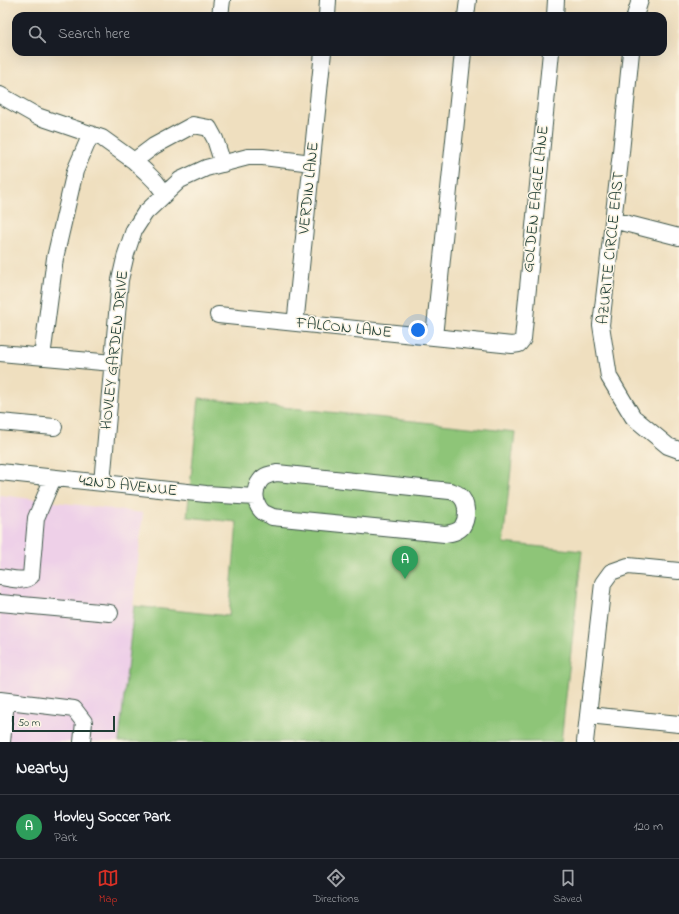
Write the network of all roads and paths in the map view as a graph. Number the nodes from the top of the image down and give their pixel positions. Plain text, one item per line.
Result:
1 (222, 0) edge
2 (328, 0) edge
3 (468, 0) edge
4 (556, 0) edge
5 (640, 0) edge
6 (220, 12) edge
7 (327, 12) edge
8 (466, 12) edge
9 (555, 12) edge
10 (636, 12) edge
11 (323, 56) edge
12 (463, 56) edge
13 (551, 56) edge
14 (631, 56) edge
15 (0, 96) edge
16 (91, 134) junction
17 (134, 161) junction
18 (312, 163) junction
19 (223, 164) junction
20 (165, 194) junction
21 (613, 220) junction
22 (679, 237) edge
23 (218, 315) dead end
24 (296, 323) junction
25 (434, 337) junction
26 (519, 344) joint
27 (0, 353) edge
28 (42, 357) junction
29 (113, 363) junction
30 (0, 422) edge
31 (54, 427) dead end
32 (674, 448) edge
33 (0, 472) edge
34 (53, 478) junction
35 (102, 483) junction
36 (255, 497) junction
37 (679, 571) edge
38 (0, 577) edge
39 (0, 603) edge
40 (110, 613) dead end
41 (3, 701) edge
42 (588, 715) junction
43 (679, 724) edge
44 (2, 742) edge
45 (82, 742) edge
46 (585, 742) edge

1 - 6 street
2 - 7 street
3 - 8 street
4 - 9 street
5 - 10 street
11 - 18 street, VERDIN LANE
12 - 25 street
13 - 26 street, GOLDEN EAGLE LANE
14 - 21 street, AZURITE CIRCLE EAST
15 - 16 street
16 - 17 street
16 - 28 street
17 - 19 street
17 - 20 street
18 - 19 street, HOVLEY GARDEN DRIVE
18 - 24 street, VERDIN LANE
19 - 20 street, HOVLEY GARDEN DRIVE
20 - 29 street, HOVLEY GARDEN DRIVE
21 - 22 street
21 - 32 street, AZURITE CIRCLE EAST
23 - 24 street, FALCON LANE
24 - 25 street, FALCON LANE
25 - 26 street, FALCON LANE
27 - 28 street
28 - 29 street
29 - 35 street, HOVLEY GARDEN DRIVE
30 - 31 street
33 - 34 street, 42ND AVENUE
34 - 35 street, 42ND AVENUE
34 - 38 street
35 - 36 street, 42ND AVENUE
36 - 36 street
37 - 42 street
39 - 40 street
41 - 44 street
41 - 45 street
42 - 43 street
42 - 46 street

